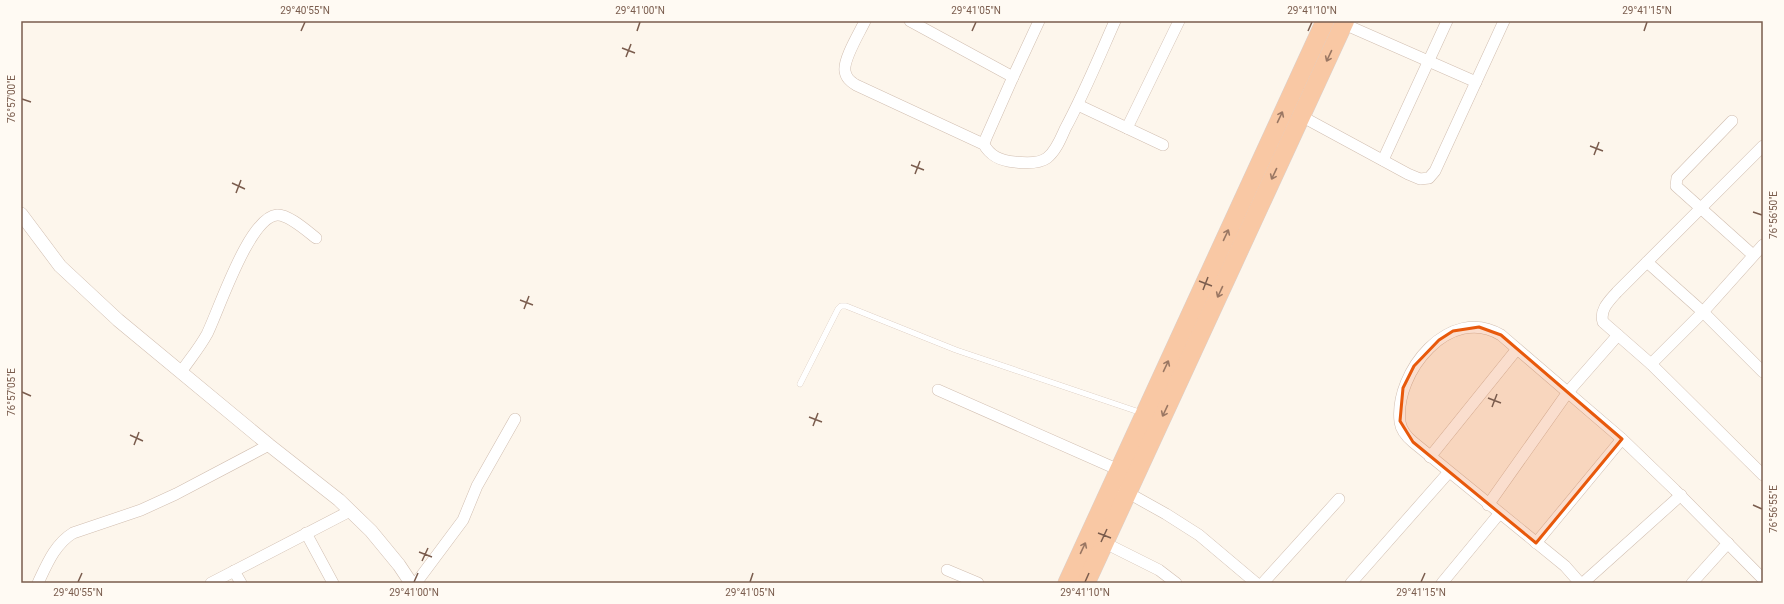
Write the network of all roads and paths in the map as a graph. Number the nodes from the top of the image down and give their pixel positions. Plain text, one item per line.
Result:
1 (865, 21) edge
2 (910, 21) edge
3 (1039, 21) edge
4 (1115, 21) edge
5 (1178, 21) edge
6 (1325, 21) edge
7 (1447, 21) edge
8 (1504, 21) edge
9 (1344, 22) edge
10 (1428, 61) junction
11 (1013, 77) junction
12 (1476, 82) junction
13 (1078, 105) junction
14 (1301, 116) junction
15 (1732, 121) dead end
16 (1127, 128) junction
17 (983, 143) junction
18 (1163, 145) dead end
19 (1763, 146) edge
20 (1383, 160) junction
21 (1701, 208) junction
22 (21, 214) edge
23 (316, 238) dead end
24 (1763, 245) edge
25 (1753, 255) junction
26 (1647, 262) junction
27 (1703, 312) junction
28 (1618, 335) junction
29 (1517, 349) junction
30 (1651, 364) junction
31 (181, 372) junction
32 (1763, 372) edge
33 (800, 384) dead end
34 (938, 390) dead end
35 (1568, 392) junction
36 (1144, 414) junction
37 (515, 419) dead end
38 (1622, 439) junction
39 (269, 445) junction
40 (1430, 457) junction
41 (1449, 472) junction
42 (1763, 476) edge
43 (1116, 477) junction
44 (1128, 493) junction
45 (1681, 495) junction
46 (1339, 499) dead end
47 (1488, 504) junction
48 (350, 511) junction
49 (1499, 514) junction
50 (306, 533) junction
51 (1105, 543) junction
52 (1536, 543) junction
53 (1728, 543) junction
54 (948, 570) dead end
55 (234, 571) junction
56 (1763, 579) edge
57 (38, 583) edge
58 (212, 583) edge
59 (241, 583) edge
60 (333, 583) edge
61 (411, 583) edge
62 (416, 583) edge
63 (978, 583) edge
64 (1066, 583) edge
65 (1086, 583) edge
66 (1176, 583) edge
67 (1256, 583) edge
68 (1263, 583) edge
69 (1351, 583) edge
70 (1442, 583) edge
71 (1582, 583) edge
72 (1692, 583) edge

1 - 17 street
2 - 11 street
3 - 11 street
4 - 13 street
5 - 16 street
36 -> 6 highway
7 - 10 street
8 - 12 street
9 - 10 street
9 -> 14 highway
10 - 12 street
10 - 20 street
11 - 17 street
12 - 20 street
13 - 16 street
13 - 17 street
14 - 20 street
14 -> 44 highway
15 - 21 street
16 - 18 street
19 - 21 street
21 - 25 street
21 - 26 street
22 - 31 street
23 - 31 street
24 - 25 street
25 - 27 street
26 - 27 street
26 - 28 street
27 - 30 street
27 - 32 street
28 - 30 street
28 - 35 street
29 - 35 street
29 - 40 street
29 - 40 street
30 - 42 street
31 - 39 street
33 - 36 lane
34 - 43 street
35 - 38 street
35 - 47 street
36 - 43 highway
37 - 62 street
38 - 45 street
38 - 52 street
39 - 48 street
39 - 57 street
40 - 41 street
41 - 47 street
41 - 69 street
43 - 44 street
64 -> 43 highway
44 - 51 highway
44 - 67 street
45 - 53 street
45 - 71 street
46 - 68 street
47 - 49 street
48 - 50 street
48 - 61 street
49 - 52 street
49 - 70 street
50 - 55 street
50 - 60 street
51 - 65 highway
51 - 66 street
52 - 71 street
53 - 56 street
53 - 72 street
54 - 63 street
55 - 58 street
55 - 59 street

